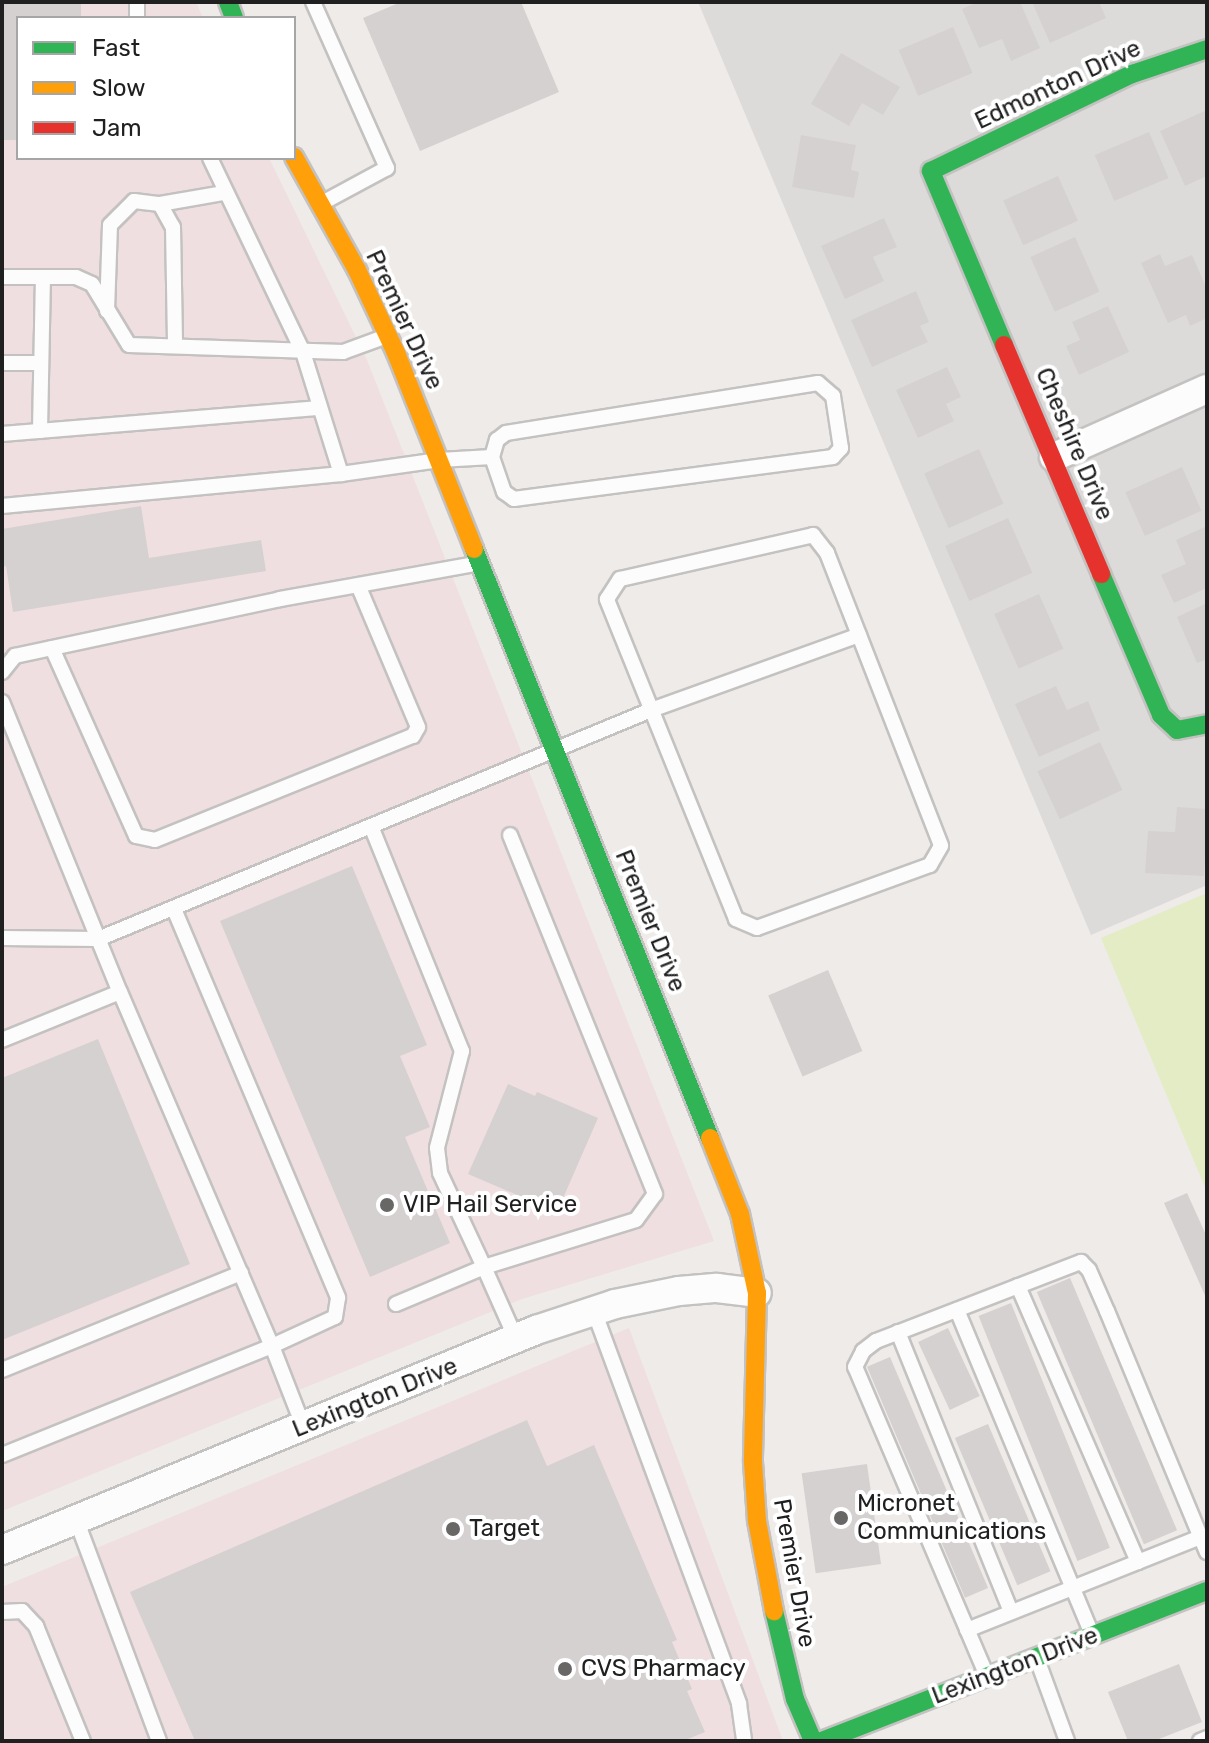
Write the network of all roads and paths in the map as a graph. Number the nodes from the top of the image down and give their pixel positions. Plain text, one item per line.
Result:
1 (313, 2) edge
2 (1207, 49) edge
3 (211, 160) edge
4 (296, 160) edge
5 (931, 171) joint
6 (224, 193) junction
7 (160, 204) junction
8 (320, 204) junction
9 (2, 277) edge
10 (43, 277) junction
11 (107, 312) junction
12 (388, 336) junction
13 (175, 346) junction
14 (303, 352) junction
15 (2, 363) edge
16 (40, 363) junction
17 (1207, 389) edge
18 (320, 408) junction
19 (40, 431) junction
20 (2, 434) edge
21 (492, 457) junction
22 (1054, 457) junction
23 (439, 460) junction
24 (341, 474) junction
25 (2, 506) edge
26 (480, 563) junction
27 (359, 587) junction
28 (859, 635) junction
29 (52, 648) junction
30 (2, 672) edge
31 (2, 702) edge
32 (651, 710) junction
33 (1207, 724) edge
34 (555, 749) junction
35 (371, 826) junction
36 (510, 835) dead end
37 (174, 909) junction
38 (2, 938) edge
39 (98, 939) junction
40 (120, 992) junction
41 (2, 1040) edge
42 (484, 1267) junction
43 (241, 1273) junction
44 (1018, 1286) junction
45 (757, 1293) junction
46 (396, 1304) dead end
47 (957, 1310) junction
48 (594, 1311) junction
49 (898, 1332) junction
50 (516, 1339) junction
51 (272, 1346) junction
52 (2, 1370) edge
53 (304, 1428) junction
54 (2, 1455) edge
55 (76, 1519) junction
56 (1204, 1544) edge
57 (2, 1550) edge
58 (1138, 1562) junction
59 (1073, 1588) junction
60 (1207, 1591) edge
61 (2, 1612) edge
62 (1011, 1612) junction
63 (967, 1630) junction
64 (1093, 1636) junction
65 (1036, 1658) junction
66 (987, 1676) junction
67 (1066, 1738) edge
68 (1207, 1738) edge
69 (83, 1741) edge
70 (159, 1741) edge
71 (744, 1741) edge
72 (813, 1741) edge
73 (822, 1741) edge
74 (1050, 1741) edge
75 (1200, 1741) edge

1 - 8 lane
2 - 5 street, Edmonton Drive
3 - 6 lane
4 - 8 street, Premier Drive
5 - 22 street, Cheshire Drive
6 - 7 lane
6 - 14 lane
7 - 11 lane
7 - 13 lane
8 - 12 street, Premier Drive
9 - 10 lane
10 - 11 lane
10 - 16 lane
11 - 13 lane
12 - 14 lane
12 - 23 street, Premier Drive
13 - 14 lane
14 - 18 lane
15 - 16 lane
16 - 19 lane
17 - 22 street
18 - 19 lane
18 - 24 lane
19 - 20 lane
21 - 21 lane
21 - 23 lane
22 - 33 street, Cheshire Drive
23 - 24 lane
23 - 26 street, Premier Drive
24 - 25 lane
26 - 27 lane
26 - 34 street, Premier Drive
27 - 29 lane
27 - 29 lane
28 - 32 lane
28 - 32 lane
28 - 32 lane
29 - 30 lane
31 - 39 lane
32 - 34 lane
34 - 35 lane
34 - 45 street, Premier Drive
35 - 37 lane
35 - 42 lane
36 - 42 lane
37 - 39 lane
37 - 51 lane
38 - 39 lane
39 - 40 lane
40 - 41 lane
40 - 43 lane
42 - 46 lane
42 - 50 lane
43 - 51 lane
43 - 52 lane
44 - 47 lane
44 - 56 lane
44 - 58 lane
45 - 48 street, Lexington Drive
45 - 72 street, Premier Drive
47 - 49 lane
47 - 59 lane
48 - 50 street, Lexington Drive
48 - 71 lane
49 - 62 lane
49 - 63 lane
50 - 53 street, Lexington Drive
51 - 53 lane
51 - 54 lane
53 - 55 street, Lexington Drive
55 - 57 street, Lexington Drive
55 - 70 lane
56 - 58 lane
58 - 59 lane
59 - 62 lane
59 - 64 lane
60 - 64 street, Lexington Drive
61 - 69 lane
62 - 63 lane
63 - 66 lane
64 - 65 street, Lexington Drive
65 - 66 street, Lexington Drive
65 - 67 lane
66 - 73 street, Lexington Drive
67 - 74 lane
68 - 75 lane

